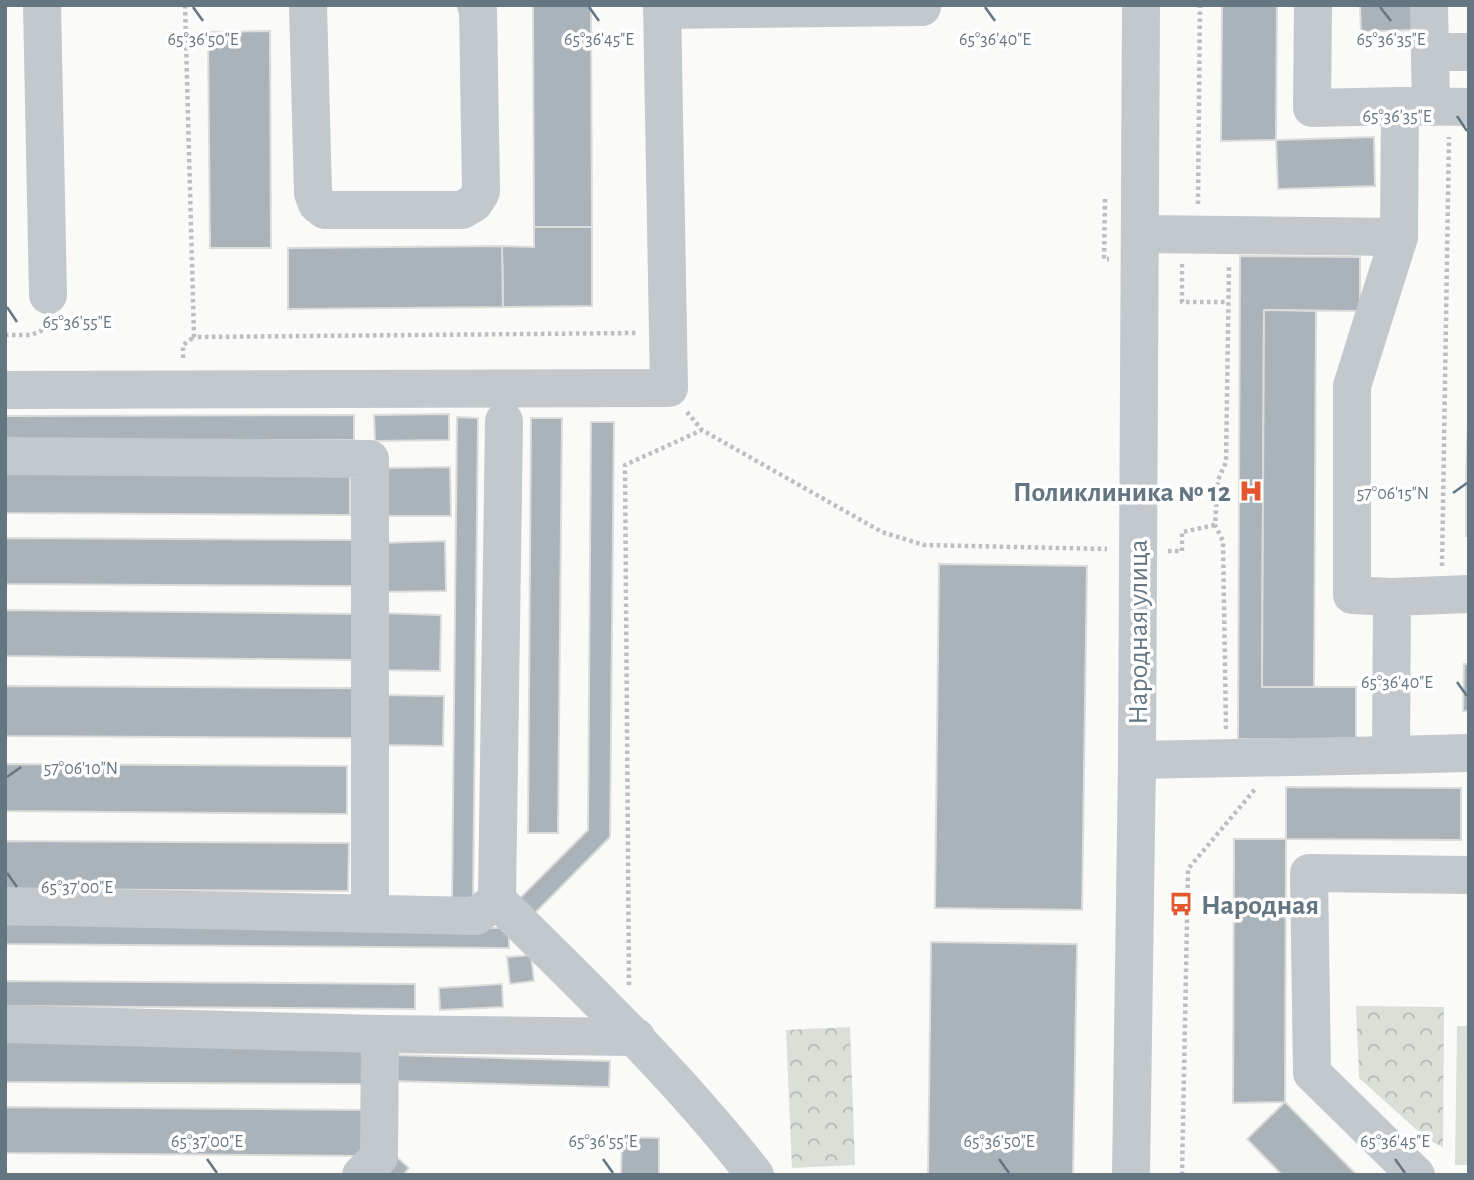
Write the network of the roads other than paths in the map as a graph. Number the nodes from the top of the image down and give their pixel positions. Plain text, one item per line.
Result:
1 (42, 5) edge
2 (308, 5) edge
3 (476, 5) edge
4 (1141, 5) edge
5 (1313, 5) edge
6 (1429, 5) edge
7 (662, 7) edge
8 (922, 7) dead end
9 (1430, 52) junction
10 (1469, 52) edge
11 (1437, 114) edge
12 (1140, 234) junction
13 (1399, 237) junction
14 (48, 295) dead end
15 (5, 390) edge
16 (504, 421) dead end
17 (5, 456) edge
18 (1469, 594) edge
19 (1392, 597) junction
20 (1469, 753) edge
21 (1391, 755) junction
22 (1137, 760) junction
23 (1469, 875) edge
24 (497, 900) junction
25 (5, 906) edge
26 (370, 914) junction
27 (5, 1024) edge
28 (380, 1034) junction
29 (636, 1037) junction
30 (361, 1175) edge
31 (755, 1175) edge
32 (1130, 1175) edge
33 (1416, 1175) edge

1 - 14 street
2 - 3 street
4 - 12 street, Народная улица
5 - 11 street
6 - 9 street
7 - 8 street
7 - 15 street
9 - 10 street
9 - 11 street
11 - 13 street
12 - 13 street
12 - 22 street, Народная улица
13 - 19 street
16 - 24 street
17 - 26 street
18 - 19 street
19 - 21 street
20 - 21 street
21 - 22 street
22 - 32 street, Народная улица
23 - 33 street
24 - 26 street
24 - 29 street
25 - 26 street
27 - 28 street
28 - 29 street
28 - 30 street
29 - 31 street

